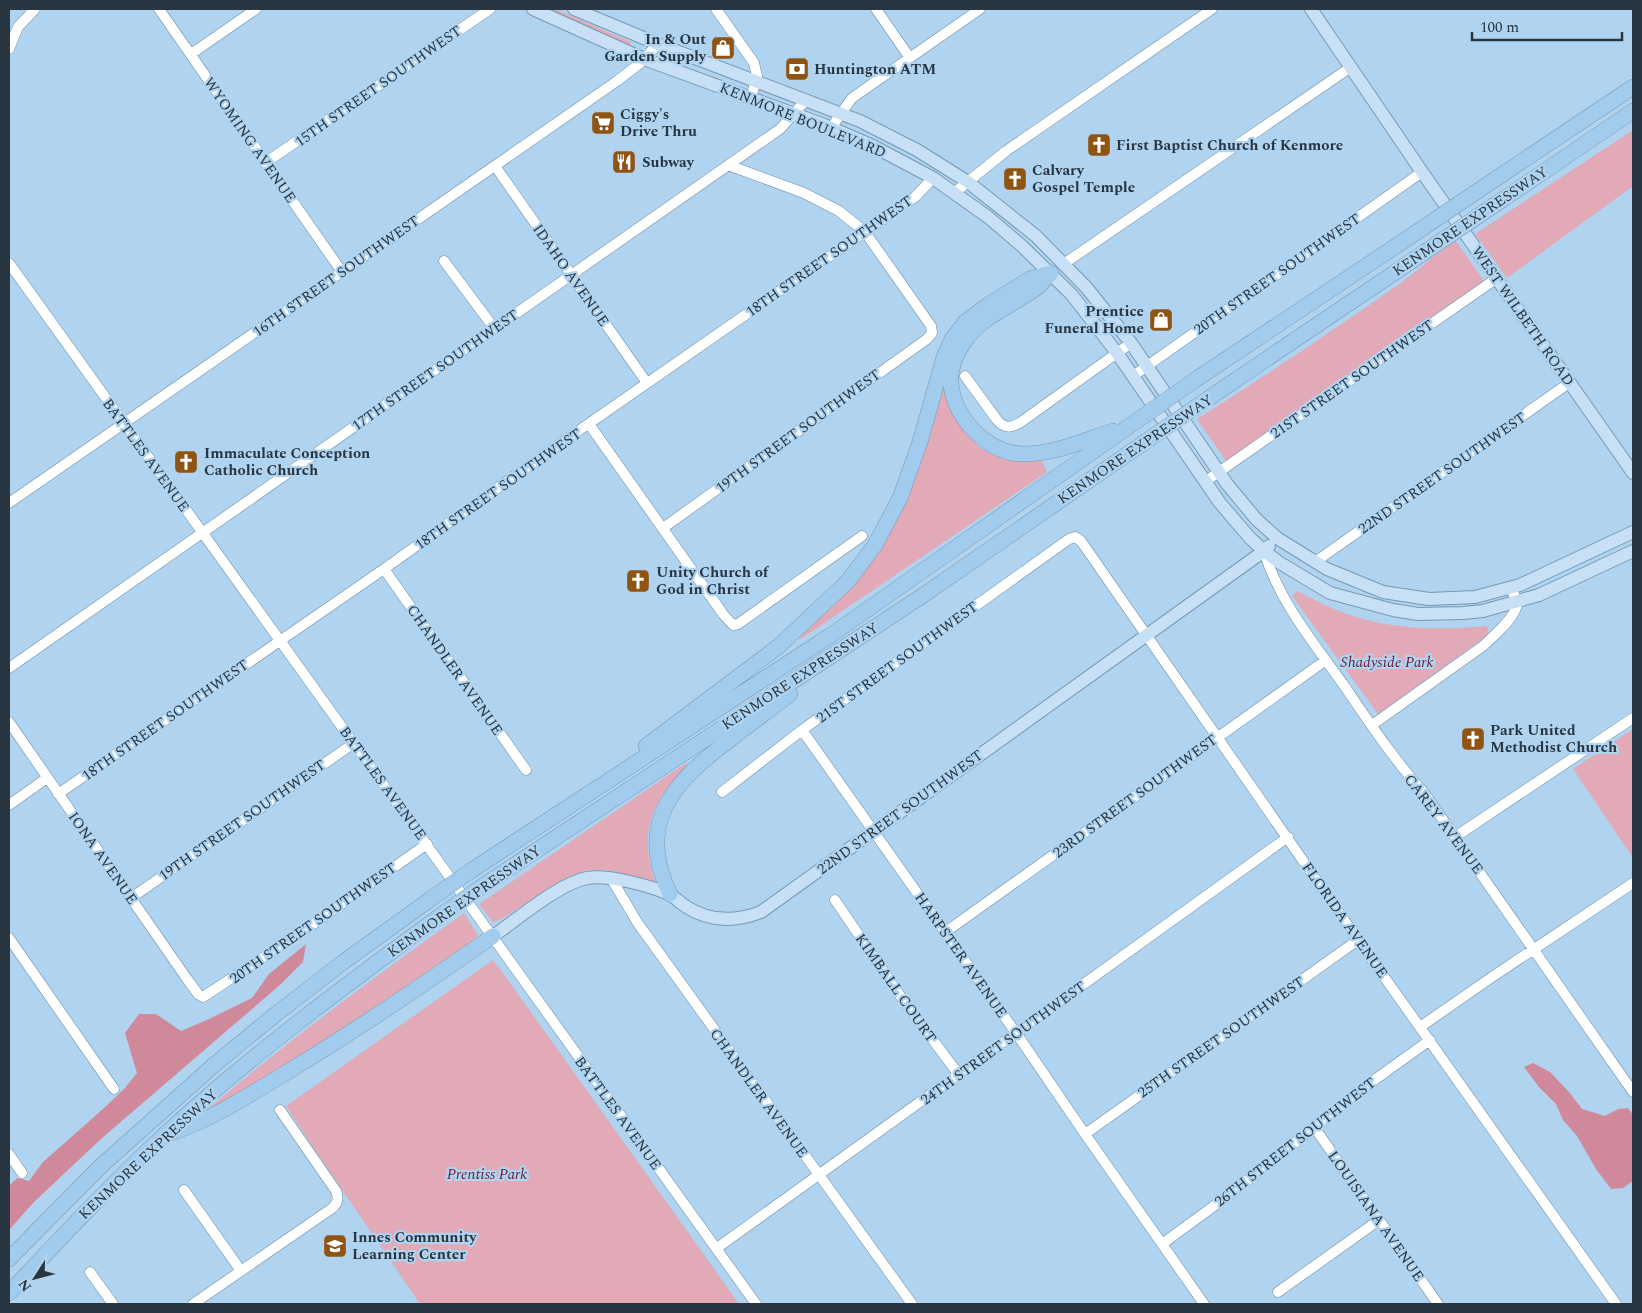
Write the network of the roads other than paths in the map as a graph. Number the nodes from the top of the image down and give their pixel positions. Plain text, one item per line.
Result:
1 (35, 9) edge
2 (159, 9) edge
3 (256, 9) edge
4 (490, 9) edge
5 (533, 9) edge
6 (574, 9) edge
7 (716, 9) edge
8 (876, 9) edge
9 (980, 9) edge
10 (1212, 9) edge
11 (1311, 9) edge
12 (658, 44) junction
13 (9, 49) edge
14 (191, 54) junction
15 (910, 58) junction
16 (644, 59) junction
17 (1351, 67) junction
18 (756, 81) junction
19 (1633, 87) edge
20 (751, 98) junction
21 (806, 100) junction
22 (1633, 111) edge
23 (794, 114) junction
24 (841, 114) junction
25 (831, 128) junction
26 (266, 163) junction
27 (728, 165) junction
28 (495, 166) junction
29 (1422, 172) junction
30 (933, 178) junction
31 (968, 182) junction
32 (954, 193) junction
33 (865, 232) junction
34 (444, 261) dead end
35 (9, 263) edge
36 (1065, 263) junction
37 (342, 272) junction
38 (1051, 273) junction
39 (571, 274) junction
40 (1497, 278) junction
41 (494, 328) junction
42 (1131, 343) junction
43 (1117, 353) junction
44 (1146, 366) junction
45 (965, 376) dead end
46 (1133, 376) junction
47 (647, 383) junction
48 (1569, 383) junction
49 (124, 424) junction
50 (588, 424) junction
51 (1128, 426) junction
52 (1219, 472) junction
53 (1633, 473) edge
54 (1206, 481) junction
55 (10, 499) edge
56 (663, 528) junction
57 (1633, 532) edge
58 (202, 533) junction
59 (862, 536) dead end
60 (1075, 537) joint
61 (1277, 538) junction
62 (1264, 551) junction
63 (1633, 551) edge
64 (1315, 562) junction
65 (384, 569) junction
66 (1510, 588) junction
67 (922, 596) junction
68 (1517, 602) junction
69 (1147, 635) junction
70 (280, 641) junction
71 (1326, 660) junction
72 (9, 668) edge
73 (1633, 718) edge
74 (9, 722) edge
75 (1372, 725) junction
76 (802, 730) junction
77 (1218, 736) junction
78 (354, 743) junction
79 (526, 770) dead end
80 (47, 778) junction
81 (722, 792) dead end
82 (58, 794) junction
83 (9, 804) edge
84 (562, 812) junction
85 (874, 831) junction
86 (1288, 837) junction
87 (1455, 837) junction
88 (427, 844) junction
89 (610, 878) junction
90 (1633, 883) edge
91 (670, 894) junction
92 (130, 898) junction
93 (835, 900) dead end
94 (944, 932) junction
95 (493, 936) junction
96 (9, 938) edge
97 (1358, 940) junction
98 (1534, 950) junction
99 (198, 994) joint
100 (1420, 1027) junction
101 (1016, 1033) junction
102 (1430, 1040) junction
103 (959, 1075) junction
104 (114, 1089) dead end
105 (1633, 1092) edge
106 (280, 1110) dead end
107 (1314, 1127) junction
108 (1084, 1134) junction
109 (163, 1136) junction
110 (9, 1154) edge
111 (22, 1173) dead end
112 (819, 1176) junction
113 (184, 1190) dead end
114 (1379, 1220) junction
115 (1162, 1244) junction
116 (717, 1248) junction
117 (9, 1259) edge
118 (241, 1271) junction
119 (90, 1272) dead end
120 (1278, 1292) dead end
121 (9, 1293) edge
122 (113, 1304) edge
123 (193, 1304) edge
124 (756, 1304) edge
125 (912, 1304) edge
126 (1204, 1304) edge
127 (1438, 1304) edge
128 (1616, 1304) edge

1 - 13 street
2 - 14 street, WYOMING AVENUE
3 - 14 street
4 - 26 street, 15TH STREET SOUTHWEST
5 - 16 main road, KENMORE BOULEVARD
6 - 12 main road, KENMORE BOULEVARD
7 - 18 street
8 - 15 street
9 - 15 street
10 - 31 street
11 - 17 main road, WEST WILBETH ROAD
12 - 16 street, 16TH STREET SOUTHWEST
12 - 18 main road, KENMORE BOULEVARD
14 - 26 street, WYOMING AVENUE
15 - 24 street
16 - 20 main road, KENMORE BOULEVARD
16 - 28 street, 16TH STREET SOUTHWEST
17 - 29 main road, WEST WILBETH ROAD
17 - 36 street
18 - 20 street
18 - 21 main road, KENMORE BOULEVARD
19 - 51 highway, KENMORE EXPRESSWAY, bridge
20 - 23 main road, KENMORE BOULEVARD
21 - 23 street, 17TH STREET SOUTHWEST
21 - 24 main road, KENMORE BOULEVARD
22 - 67 highway, KENMORE EXPRESSWAY, bridge
23 - 25 main road, KENMORE BOULEVARD
23 - 27 street, 17TH STREET SOUTHWEST
24 - 25 street
24 - 31 main road, KENMORE BOULEVARD
25 - 30 main road, KENMORE BOULEVARD
26 - 37 street, WYOMING AVENUE
27 - 33 street
27 - 39 street, 17TH STREET SOUTHWEST
28 - 37 street, 16TH STREET SOUTHWEST
28 - 39 street, IDAHO AVENUE
29 - 40 main road, WEST WILBETH ROAD
29 - 44 street, 20TH STREET SOUTHWEST
30 - 32 main road, KENMORE BOULEVARD
30 - 33 street, 18TH STREET SOUTHWEST
31 - 32 street
31 - 36 main road, KENMORE BOULEVARD
32 - 38 main road, KENMORE BOULEVARD
33 - 47 street, 18TH STREET SOUTHWEST
33 - 56 street, 19TH STREET SOUTHWEST
34 - 41 street
35 - 49 street, BATTLES AVENUE
36 - 38 main road
36 - 42 main road, KENMORE BOULEVARD
37 - 49 street, 16TH STREET SOUTHWEST
38 - 43 main road, KENMORE BOULEVARD
38 - 51 highway
38 - 84 highway
39 - 41 street, 17TH STREET SOUTHWEST
39 - 47 street, IDAHO AVENUE
40 - 48 main road, WEST WILBETH ROAD
40 - 52 street, 21ST STREET SOUTHWEST
41 - 58 street, 17TH STREET SOUTHWEST
42 - 43 street
42 - 44 main road, KENMORE BOULEVARD
43 - 45 street
43 - 46 main road, KENMORE BOULEVARD
44 - 46 street, 20TH STREET SOUTHWEST
44 - 52 main road, KENMORE BOULEVARD
46 - 54 main road, KENMORE BOULEVARD
47 - 50 street, 18TH STREET SOUTHWEST
48 - 53 main road, WEST WILBETH ROAD
48 - 64 street, 22ND STREET SOUTHWEST
49 - 55 street, 16TH STREET SOUTHWEST
49 - 58 street, BATTLES AVENUE
50 - 56 street
50 - 65 street, 18TH STREET SOUTHWEST
51 - 84 highway, KENMORE EXPRESSWAY
52 - 54 street, 21ST STREET SOUTHWEST
52 - 61 main road, KENMORE BOULEVARD
54 - 62 main road, KENMORE BOULEVARD
56 - 59 street
57 - 66 main road, KENMORE BOULEVARD
58 - 70 street, BATTLES AVENUE
58 - 72 street, 17TH STREET SOUTHWEST
60 - 69 street, FLORIDA AVENUE
60 - 76 street, 21ST STREET SOUTHWEST
61 - 62 main road, 22ND STREET SOUTHWEST
61 - 64 main road, KENMORE BOULEVARD
62 - 68 main road, KENMORE BOULEVARD
62 - 69 main road, 22ND STREET SOUTHWEST
62 - 71 street, CAREY AVENUE
63 - 68 main road, KENMORE BOULEVARD
64 - 66 main road, KENMORE BOULEVARD
65 - 70 street, 18TH STREET SOUTHWEST
65 - 79 street, CHANDLER AVENUE
66 - 68 street
67 - 91 highway
67 - 109 highway, KENMORE EXPRESSWAY, bridge
68 - 75 street
69 - 77 street, FLORIDA AVENUE
69 - 85 main road, 22ND STREET SOUTHWEST
70 - 78 street, BATTLES AVENUE
70 - 82 street, 18TH STREET SOUTHWEST
71 - 75 street, CAREY AVENUE
71 - 77 street, 23RD STREET SOUTHWEST
73 - 87 street
74 - 80 street, IONA AVENUE
75 - 87 street, CAREY AVENUE
76 - 81 street, 21ST STREET SOUTHWEST
76 - 85 street, HARPSTER AVENUE
77 - 86 street, FLORIDA AVENUE
77 - 94 street, 23RD STREET SOUTHWEST
78 - 88 street, BATTLES AVENUE
78 - 92 street, 19TH STREET SOUTHWEST
80 - 82 street, IONA AVENUE
80 - 83 street
82 - 92 street, IONA AVENUE
84 - 117 highway, KENMORE EXPRESSWAY, bridge
85 - 91 main road, 22ND STREET SOUTHWEST
85 - 94 street, HARPSTER AVENUE
86 - 97 street, FLORIDA AVENUE
86 - 101 street, 24TH STREET SOUTHWEST
87 - 98 street, CAREY AVENUE
88 - 95 street, BATTLES AVENUE
88 - 99 street, 20TH STREET SOUTHWEST
89 - 91 main road, 22ND STREET SOUTHWEST
89 - 95 main road, 22ND STREET SOUTHWEST
89 - 112 street, CHANDLER AVENUE
90 - 98 street
92 - 99 street, IONA AVENUE
93 - 103 street, KIMBALL COURT
94 - 101 street, HARPSTER AVENUE
95 - 109 highway
95 - 116 street, BATTLES AVENUE
96 - 104 street
97 - 100 street, FLORIDA AVENUE
97 - 108 street, 25TH STREET SOUTHWEST
98 - 100 street
98 - 105 street, CAREY AVENUE
100 - 102 street, FLORIDA AVENUE
101 - 103 street, 24TH STREET SOUTHWEST
101 - 108 street, HARPSTER AVENUE
102 - 107 street, 26TH STREET SOUTHWEST
102 - 128 street, FLORIDA AVENUE
103 - 112 street, 24TH STREET SOUTHWEST
106 - 118 street
107 - 114 street, LOUISIANA AVENUE
107 - 115 street, 26TH STREET SOUTHWEST
108 - 115 street, HARPSTER AVENUE
109 - 121 highway, KENMORE EXPRESSWAY
110 - 111 street
112 - 116 street, 24TH STREET SOUTHWEST
112 - 125 street, CHANDLER AVENUE
113 - 118 street
114 - 120 street
114 - 127 street, LOUISIANA AVENUE
115 - 126 street, HARPSTER AVENUE
116 - 124 street, BATTLES AVENUE
118 - 123 street
119 - 122 street

